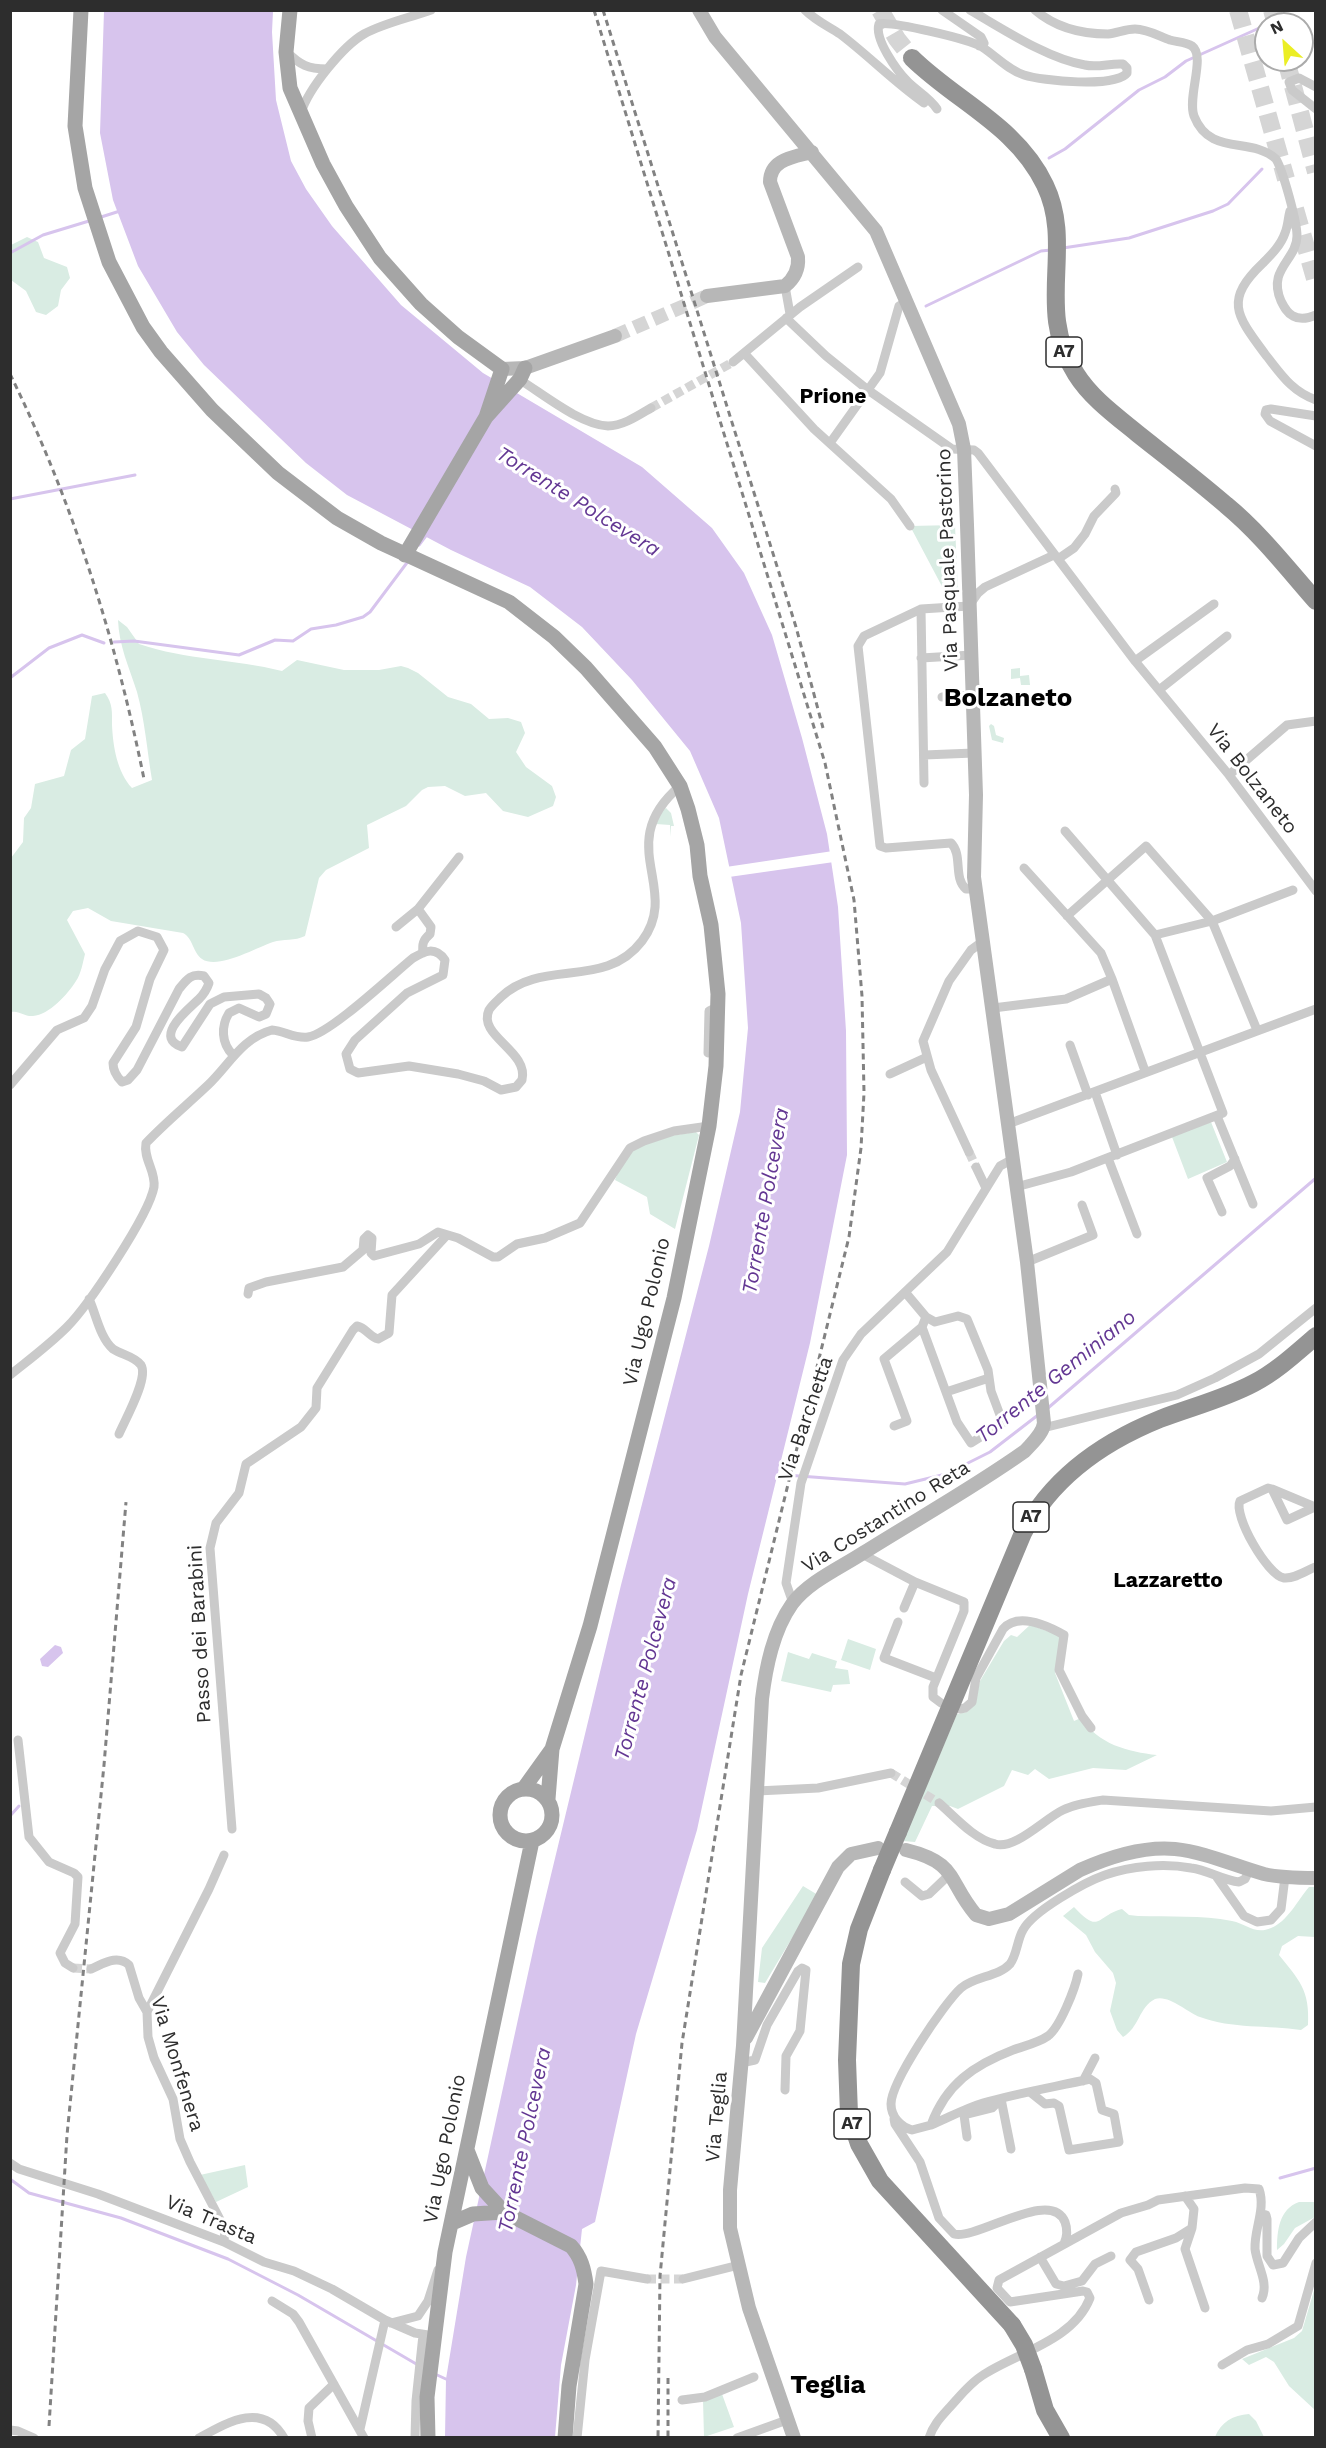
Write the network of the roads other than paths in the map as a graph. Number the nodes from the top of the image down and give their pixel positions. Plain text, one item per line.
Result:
1 (81, 10) edge
2 (290, 10) edge
3 (431, 10) edge
4 (699, 10) edge
5 (805, 10) edge
6 (942, 10) edge
7 (970, 10) edge
8 (1035, 10) edge
9 (979, 45) junction
10 (286, 52) junction
11 (912, 58) tunnel mouth
12 (327, 69) junction
13 (1316, 87) edge
14 (1316, 109) edge
15 (300, 115) junction
16 (812, 152) junction
17 (1290, 208) junction
18 (858, 267) dead end
19 (785, 286) junction
20 (707, 296) tunnel mouth
21 (907, 301) junction
22 (1316, 315) edge
23 (788, 316) junction
24 (615, 336) tunnel mouth
25 (745, 354) junction
26 (733, 362) tunnel mouth
27 (522, 374) junction
28 (499, 376) junction
29 (867, 390) junction
30 (1316, 400) edge
31 (651, 408) tunnel mouth
32 (1316, 416) edge
33 (486, 417) junction
34 (830, 442) junction
35 (1316, 446) edge
36 (964, 449) junction
37 (1115, 489) dead end
38 (910, 526) dead end
39 (405, 555) junction
40 (1056, 557) junction
41 (1316, 601) edge
42 (1214, 604) dead end
43 (969, 606) junction
44 (921, 609) junction
45 (1227, 636) dead end
46 (972, 655) junction
47 (921, 658) junction
48 (1135, 661) junction
49 (1159, 690) junction
50 (972, 695) junction
51 (942, 697) dead end
52 (1316, 721) edge
53 (974, 753) junction
54 (924, 755) junction
55 (1229, 775) junction
56 (924, 783) dead end
57 (680, 786) junction
58 (1065, 831) dead end
59 (459, 857) dead end
60 (1024, 868) dead end
61 (1108, 880) junction
62 (975, 889) junction
63 (1293, 890) dead end
64 (1316, 891) edge
65 (418, 909) junction
66 (1067, 916) junction
67 (1212, 921) junction
68 (396, 927) dead end
69 (1155, 935) junction
70 (982, 942) junction
71 (423, 953) junction
72 (1112, 979) junction
73 (719, 1006) junction
74 (993, 1008) junction
75 (1316, 1009) edge
76 (1257, 1030) junction
77 (1070, 1045) dead end
78 (1199, 1051) junction
79 (708, 1053) dead end
80 (233, 1054) junction
81 (927, 1057) junction
82 (1145, 1071) junction
83 (890, 1074) dead end
84 (10, 1085) edge
85 (1091, 1093) junction
86 (1217, 1116) junction
87 (1008, 1124) junction
88 (709, 1126) junction
89 (969, 1152) tunnel mouth
90 (1113, 1156) junction
91 (1013, 1159) junction
92 (1234, 1159) junction
93 (976, 1167) tunnel mouth
94 (1016, 1187) junction
95 (986, 1188) junction
96 (1253, 1204) dead end
97 (1083, 1205) dead end
98 (1222, 1212) dead end
99 (1137, 1234) dead end
100 (447, 1235) junction
101 (1027, 1262) junction
102 (905, 1292) junction
103 (248, 1294) dead end
104 (89, 1299) junction
105 (1316, 1308) edge
106 (924, 1322) junction
107 (1316, 1336) edge
108 (10, 1375) edge
109 (989, 1378) junction
110 (946, 1392) junction
111 (894, 1426) dead end
112 (1043, 1426) junction
113 (119, 1434) dead end
114 (1272, 1489) dead end
115 (862, 1554) junction
116 (1315, 1567) edge
117 (915, 1582) junction
118 (793, 1603) junction
119 (904, 1608) dead end
120 (898, 1622) dead end
121 (936, 1678) junction
122 (941, 1702) dead end
123 (960, 1709) dead end
124 (1091, 1728) dead end
125 (18, 1740) dead end
126 (552, 1749) junction
127 (891, 1773) tunnel mouth
128 (524, 1788) junction
129 (757, 1791) junction
130 (548, 1799) junction
131 (939, 1803) tunnel mouth
132 (1316, 1807) edge
133 (232, 1829) dead end
134 (515, 1839) junction
135 (532, 1841) junction
136 (878, 1848) dead end
137 (906, 1850) dead end
138 (224, 1855) dead end
139 (1250, 1869) junction
140 (526, 1873) junction
141 (950, 1874) junction
142 (1216, 1876) junction
143 (1285, 1877) junction
144 (1316, 1878) edge
145 (905, 1882) dead end
146 (73, 1968) dead end
147 (91, 1969) tunnel mouth
148 (1078, 1974) dead end
149 (773, 1991) junction
150 (745, 1998) junction
151 (147, 2012) junction
152 (743, 2046) junction
153 (1095, 2058) dead end
154 (741, 2063) junction
155 (1083, 2081) junction
156 (785, 2090) dead end
157 (1030, 2092) junction
158 (1001, 2099) junction
159 (894, 2117) junction
160 (931, 2125) junction
161 (967, 2137) dead end
162 (466, 2148) junction
163 (1011, 2149) dead end
164 (10, 2163) edge
165 (1185, 2196) junction
166 (504, 2212) junction
167 (1261, 2214) junction
168 (456, 2221) junction
169 (1316, 2222) edge
170 (1192, 2228) junction
171 (224, 2242) junction
172 (1064, 2244) junction
173 (445, 2252) junction
174 (1111, 2256) dead end
175 (1040, 2258) junction
176 (1316, 2263) edge
177 (739, 2265) junction
178 (647, 2279) tunnel mouth
179 (683, 2279) tunnel mouth
180 (1262, 2298) dead end
181 (1149, 2300) dead end
182 (272, 2301) dead end
183 (1205, 2308) dead end
184 (387, 2323) junction
185 (428, 2340) junction
186 (1222, 2365) dead end
187 (754, 2377) dead end
188 (334, 2384) junction
189 (424, 2384) junction
190 (682, 2400) dead end
191 (787, 2420) junction
192 (10, 2430) edge
193 (361, 2434) edge
194 (34, 2438) edge
195 (199, 2438) edge
196 (284, 2438) edge
197 (312, 2438) edge
198 (415, 2438) edge
199 (428, 2438) edge
200 (565, 2438) edge
201 (577, 2438) edge
202 (737, 2438) edge
203 (794, 2438) edge
204 (929, 2438) edge
205 (1060, 2438) edge

1 - 39 main road, Via Ugo Polonio
2 - 10 main road
3 - 12 street
4 - 16 main road, Via Pasquale Pastorino
5 - 9 street
6 - 9 street
7 - 9 street
8 - 17 street
10 - 12 street
10 - 15 main road
11 - 41 highway, A7
12 - 15 street
13 - 14 street
15 - 28 main road
16 - 19 main road
16 - 21 main road, Via Pasquale Pastorino
17 - 22 street
17 - 30 street
18 - 23 street
19 - 20 main road
19 - 23 street
21 - 29 street
21 - 36 main road, Via Pasquale Pastorino
23 - 25 street
23 - 29 street, Via Bolzaneto
24 - 27 main road
25 - 26 street
25 - 34 street
27 - 28 main road
27 - 31 street
27 - 33 main road
28 - 33 main road
29 - 34 street
29 - 36 street, Via Bolzaneto
32 - 35 street
33 - 39 main road
34 - 38 street
36 - 40 street, Via Bolzaneto
36 - 43 main road, Via Pasquale Pastorino
37 - 40 street
39 - 57 main road, Via Ugo Polonio
40 - 43 street
40 - 48 street, Via Bolzaneto
42 - 48 street
43 - 44 street
43 - 46 main road, Via Pasquale Pastorino
44 - 47 street
44 - 62 street
45 - 49 street
46 - 47 street
46 - 50 main road, Via Pasquale Pastorino
47 - 54 street
48 - 49 street, Via Bolzaneto
49 - 55 street, Via Bolzaneto
50 - 51 street
50 - 53 main road, Via Pasquale Pastorino
52 - 55 street
53 - 54 street
53 - 62 main road, Via Pasquale Pastorino
54 - 56 street
55 - 64 street, Via Bolzaneto
57 - 71 street
57 - 73 main road, Via Ugo Polonio
58 - 61 street
59 - 65 street
60 - 66 street
61 - 66 street
61 - 67 street
61 - 69 street
62 - 70 main road, Via Pasquale Pastorino
63 - 67 street
65 - 68 street
65 - 71 street
66 - 72 street
67 - 69 street
67 - 76 street
69 - 78 street
70 - 74 main road, Via Pasquale Pastorino
70 - 81 street
71 - 80 street
72 - 74 street
72 - 82 street
73 - 79 street
73 - 88 main road, Via Ugo Polonio
74 - 87 main road
75 - 76 street
76 - 78 street
77 - 85 street
78 - 82 street
78 - 86 street
80 - 84 street
80 - 104 street
81 - 83 street
81 - 89 street
82 - 85 street
85 - 87 street
85 - 90 street
86 - 90 street
86 - 92 street
87 - 91 main road
88 - 100 street
88 - 126 main road, Via Ugo Polonio
90 - 94 street
90 - 99 street
91 - 94 main road
91 - 95 street, Via Barchetta
92 - 96 street
92 - 98 street
93 - 95 street
94 - 101 main road
95 - 102 street, Via Barchetta
97 - 101 street
100 - 103 street
100 - 133 street, Passo dei Barabini
101 - 112 main road
102 - 106 street
102 - 118 street, Via Barchetta
104 - 108 street
104 - 113 street
105 - 112 street
106 - 109 street
106 - 110 street
106 - 111 street
107 - 205 highway, A7, bridge
109 - 110 street
109 - 110 street
112 - 115 main road, Via Costantino Reta
114 - 116 street
115 - 117 street
115 - 118 main road, Via Costantino Reta
117 - 119 street
117 - 121 street
118 - 129 main road, Via Costantino Reta
120 - 121 street
121 - 122 street
123 - 124 street
125 - 146 street
126 - 128 main road, Via Ugo Polonio
126 - 130 main road, Via Ugo Polonio
127 - 129 street
128 - 130 main road
128 - 134 main road, Via Ugo Polonio
129 - 150 main road, Via Teglia
130 - 135 main road, Via Ugo Polonio
131 - 132 street
134 - 135 main road
134 - 140 main road, Via Ugo Polonio
135 - 140 main road, Via Ugo Polonio
136 - 149 main road
137 - 141 main road
138 - 151 street
139 - 141 main road
139 - 142 street
139 - 143 main road
140 - 162 main road, Via Ugo Polonio
141 - 145 street
142 - 143 street
142 - 159 street
143 - 144 main road
147 - 151 street, Via Monfenera
148 - 160 street
149 - 150 main road
149 - 152 main road
150 - 152 main road, Via Teglia
151 - 171 street, Via Monfenera
152 - 154 main road, Via Teglia
153 - 155 street
154 - 156 street
154 - 177 main road, Via Teglia
155 - 157 street
155 - 157 street
157 - 158 street
158 - 160 street
158 - 161 street
158 - 163 street
159 - 160 street
159 - 172 street
162 - 166 main road
162 - 168 main road, Via Ugo Polonio
164 - 171 street, Via Trasta
165 - 167 street
165 - 170 street
165 - 172 street
166 - 168 main road
166 - 200 main road
167 - 169 street
167 - 180 street
168 - 173 main road, Via Ugo Polonio
170 - 181 street
170 - 183 street
171 - 184 street, Via Trasta
172 - 175 street
173 - 184 street
173 - 185 main road, Via Ugo Polonio
174 - 175 street
175 - 204 street
176 - 186 street
177 - 179 street
177 - 191 main road, Via Teglia
178 - 201 street
182 - 188 street
184 - 185 street, Via Trasta
184 - 193 street
185 - 189 main road, Via Ugo Polonio
187 - 190 street
188 - 193 street
188 - 197 street
189 - 198 street
189 - 199 main road, Via Ugo Polonio
191 - 202 street
191 - 203 main road, Via Teglia
192 - 194 street
195 - 196 street

